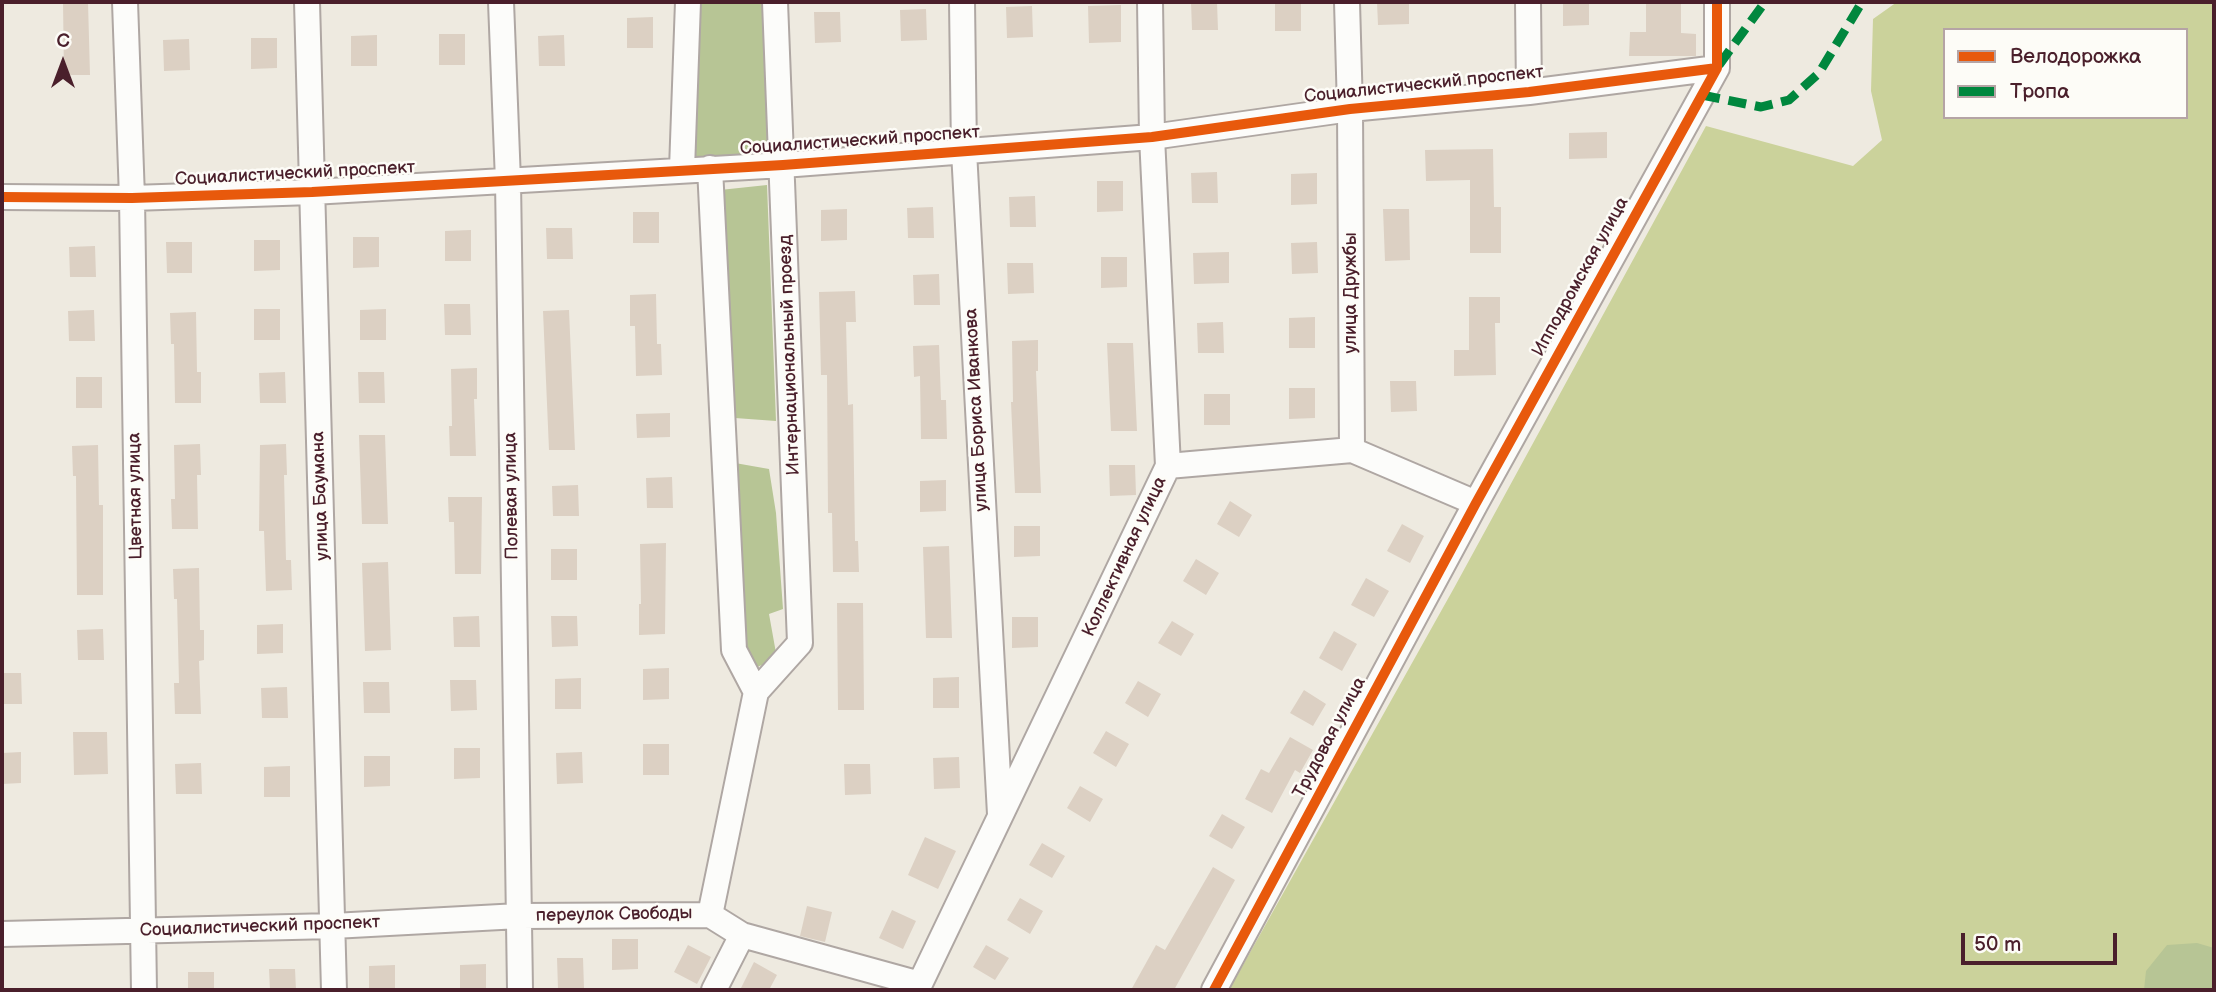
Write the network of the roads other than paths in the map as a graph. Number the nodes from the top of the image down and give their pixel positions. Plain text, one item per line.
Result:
1 (125, 2) edge
2 (307, 2) edge
3 (501, 2) edge
4 (688, 2) edge
5 (775, 2) edge
6 (961, 2) edge
7 (1150, 2) edge
8 (1346, 2) edge
9 (1528, 2) edge
10 (1717, 2) edge
11 (1717, 68) junction
12 (1529, 92) junction
13 (1350, 109) junction
14 (1152, 137) junction
15 (964, 151) junction
16 (783, 165) junction
17 (710, 168) junction
18 (682, 169) junction
19 (508, 181) junction
20 (312, 192) junction
21 (2, 197) edge
22 (132, 198) junction
23 (1352, 450) junction
24 (1168, 466) junction
25 (1476, 503) junction
26 (756, 692) junction
27 (1000, 818) junction
28 (710, 915) junction
29 (519, 916) junction
30 (333, 926) junction
31 (143, 930) junction
32 (2, 933) edge
33 (742, 935) junction
34 (918, 987) edge
35 (144, 990) edge
36 (334, 990) edge
37 (520, 990) edge
38 (714, 990) edge
39 (1214, 990) edge

1 - 22 street, Цветная улица
2 - 20 street, улица Баумана
3 - 19 street, Полевая улица
4 - 18 street
5 - 16 street, Интернациональный проезд
6 - 15 street, улица Бориса Иванкова
7 - 14 street, Коллективная улица
8 - 13 street, улица Дружбы
9 - 12 street
10 - 11 street
11 - 12 street, Социалистический проспект
11 - 25 street, Ипподромская улица
12 - 13 street, Социалистический проспект
13 - 14 street, Социалистический проспект
13 - 23 street, улица Дружбы
14 - 15 street, Социалистический проспект
14 - 24 street, Коллективная улица
15 - 16 street, Социалистический проспект
15 - 27 street, улица Бориса Иванкова
16 - 17 street, Социалистический проспект
16 - 26 street, Интернациональный проезд
17 - 18 street, Социалистический проспект
17 - 26 street
18 - 19 street, Социалистический проспект
19 - 20 street, Социалистический проспект
19 - 29 street, Полевая улица
20 - 22 street, Социалистический проспект
20 - 30 street, улица Баумана
21 - 22 street, Социалистический проспект
22 - 31 street, Цветная улица
23 - 24 street
23 - 25 street
24 - 27 street, Коллективная улица
25 - 39 street, Трудовая улица
26 - 28 street
27 - 34 street, Коллективная улица
28 - 29 street, переулок Свободы
28 - 33 street
29 - 30 street, Социалистический проспект
29 - 37 street, Полевая улица
30 - 31 street, Социалистический проспект
30 - 36 street, улица Баумана
31 - 32 street, Социалистический проспект
31 - 35 street, Цветная улица
33 - 34 street
33 - 38 street

